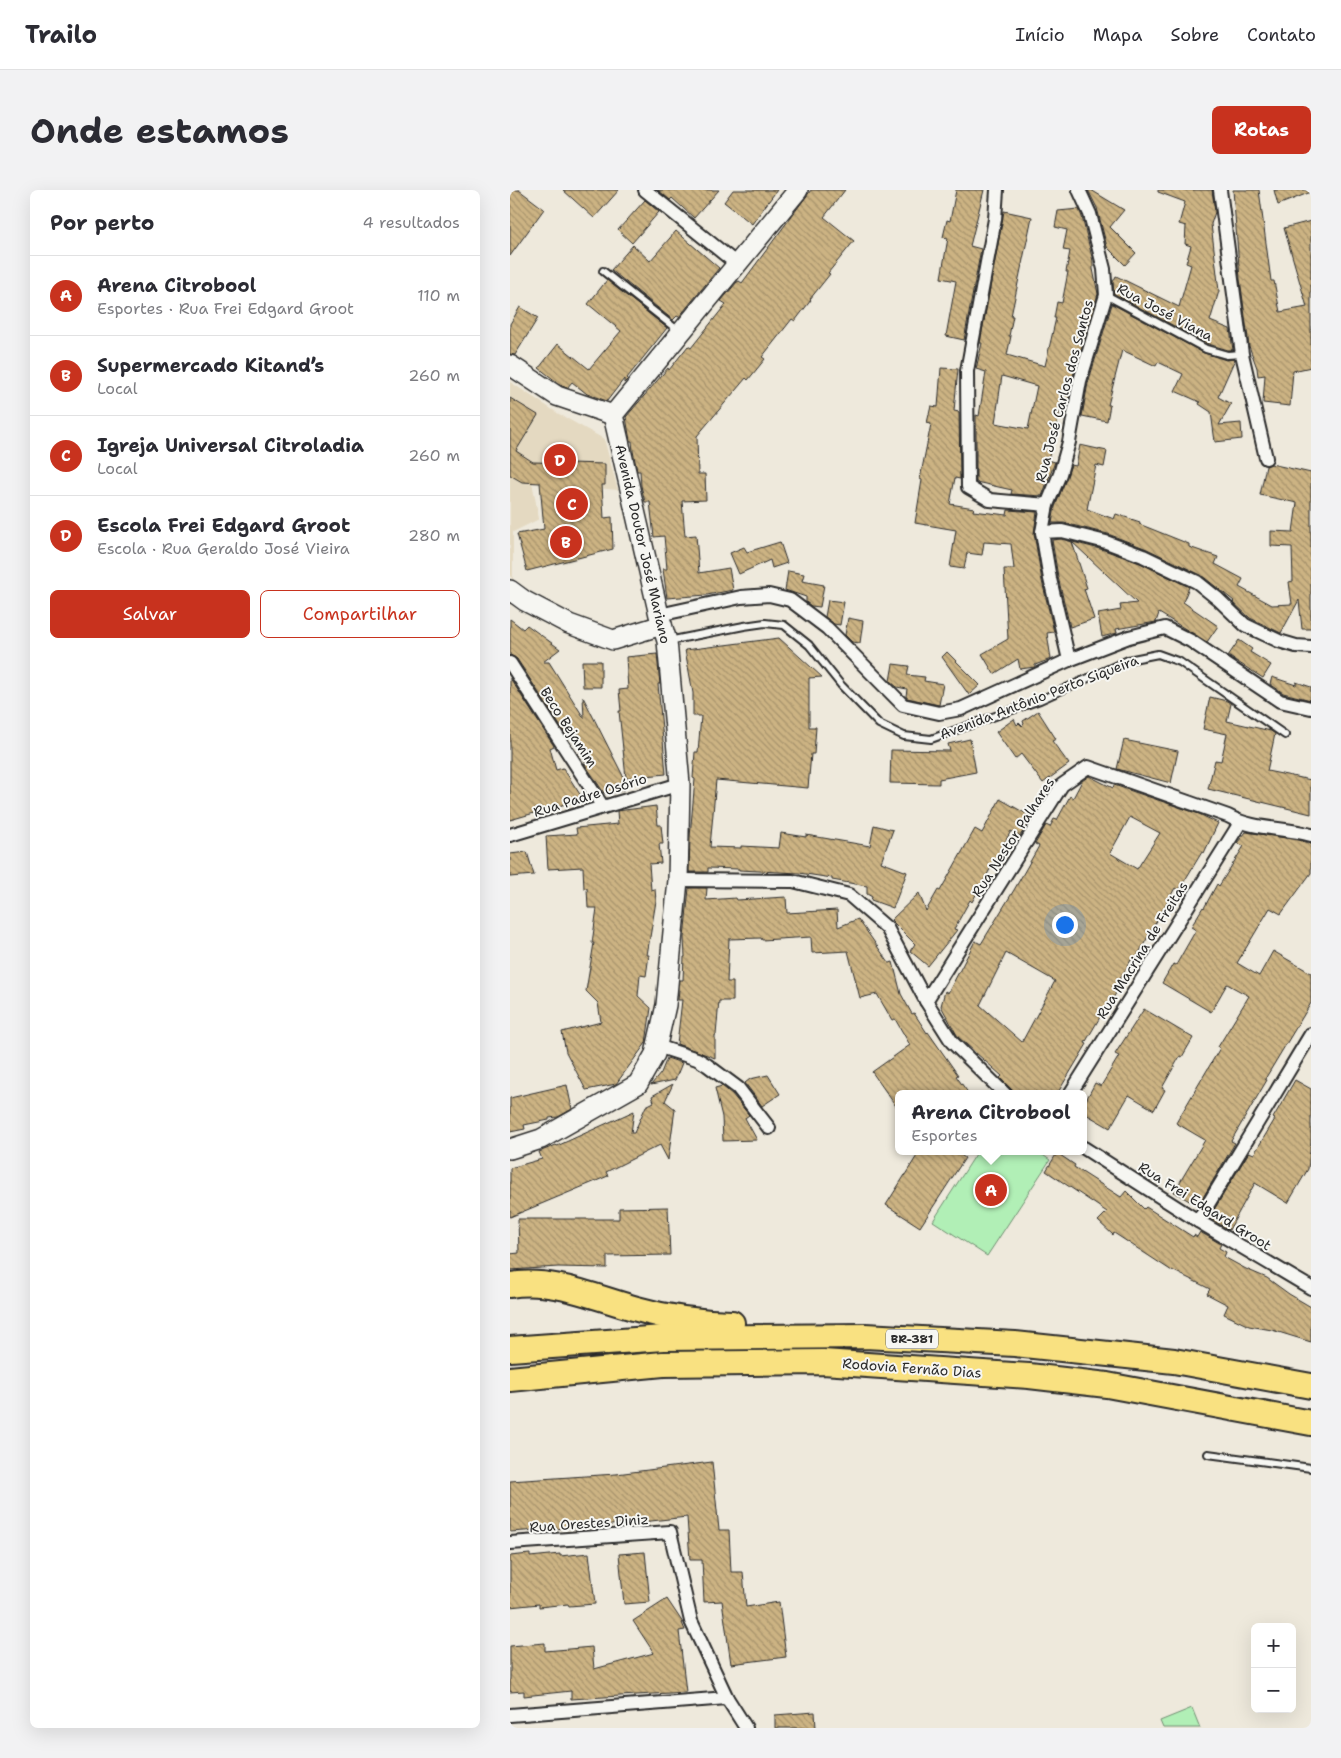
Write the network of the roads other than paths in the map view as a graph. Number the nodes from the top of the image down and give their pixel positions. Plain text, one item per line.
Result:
1 (645, 190) edge
2 (798, 190) edge
3 (998, 190) edge
4 (1079, 190) edge
5 (1220, 190) edge
6 (738, 265) junction
7 (603, 271) dead end
8 (1106, 295) junction
9 (681, 333) junction
10 (1242, 354) junction
11 (510, 365) edge
12 (613, 415) junction
13 (1266, 458) dead end
14 (1047, 505) junction
15 (1042, 532) junction
16 (510, 590) edge
17 (662, 627) junction
18 (1311, 647) edge
19 (1068, 660) junction
20 (510, 663) edge
21 (1311, 708) edge
22 (1285, 734) dead end
23 (680, 784) junction
24 (603, 807) junction
25 (1240, 823) junction
26 (510, 835) edge
27 (1311, 835) edge
28 (678, 880) junction
29 (926, 1001) junction
30 (1311, 1034) edge
31 (657, 1046) junction
32 (1001, 1090) edge
33 (1073, 1090) edge
34 (769, 1128) dead end
35 (510, 1149) edge
36 (1087, 1150) edge
37 (1198, 1221) junction
38 (510, 1285) edge
39 (1311, 1288) edge
40 (865, 1336) junction
41 (510, 1349) edge
42 (510, 1379) edge
43 (1311, 1386) edge
44 (1311, 1423) edge
45 (1208, 1454) dead end
46 (1311, 1468) edge
47 (510, 1544) edge
48 (727, 1698) junction
49 (510, 1715) edge
50 (746, 1728) edge

1 - 6 street
2 - 6 street
3 - 14 street
4 - 8 street, Rua José Carlos dos Santos
5 - 10 street
6 - 9 street
7 - 9 lane
8 - 10 lane, Rua José Viana
8 - 14 street, Rua José Carlos dos Santos
9 - 12 street
10 - 13 street
11 - 12 street
12 - 17 street, Avenida Doutor José Mariano
14 - 15 street, Rua José Carlos dos Santos
15 - 18 street
15 - 19 street, Rua José Carlos dos Santos
16 - 17 street, Avenida Antônio Perto Siqueira
17 - 19 street, Avenida Antônio Perto Siqueira
17 - 22 lane, Avenida Antônio Perto Siqueira
17 - 23 street, Avenida Doutor José Mariano
19 - 21 street, Avenida Antônio Perto Siqueira
20 - 24 street, Beco Bejamim
23 - 24 street, Rua Padre Osório
23 - 28 street, Avenida Doutor José Mariano
24 - 26 street, Rua Padre Osório
25 - 27 street, Rua Nestor Palhares
25 - 29 street, Rua Nestor Palhares
25 - 33 street, Rua Macrina de Freitas
28 - 29 street
28 - 31 street, Avenida Doutor José Mariano
29 - 32 street
30 - 37 street
31 - 34 street
31 - 35 street, Avenida Doutor José Mariano
36 - 37 street, Rua Frei Edgard Groot
37 - 39 street, Rua Frei Edgard Groot
38 - 40 highway
40 - 41 highway, Rodovia Fernão Dias / BR-381
40 - 43 highway, Rodovia Fernão Dias / BR-381
42 - 44 highway, Rodovia Fernão Dias / BR-381
45 - 46 lane
47 - 48 street, Rua Orestes Diniz
48 - 49 street
48 - 50 street

